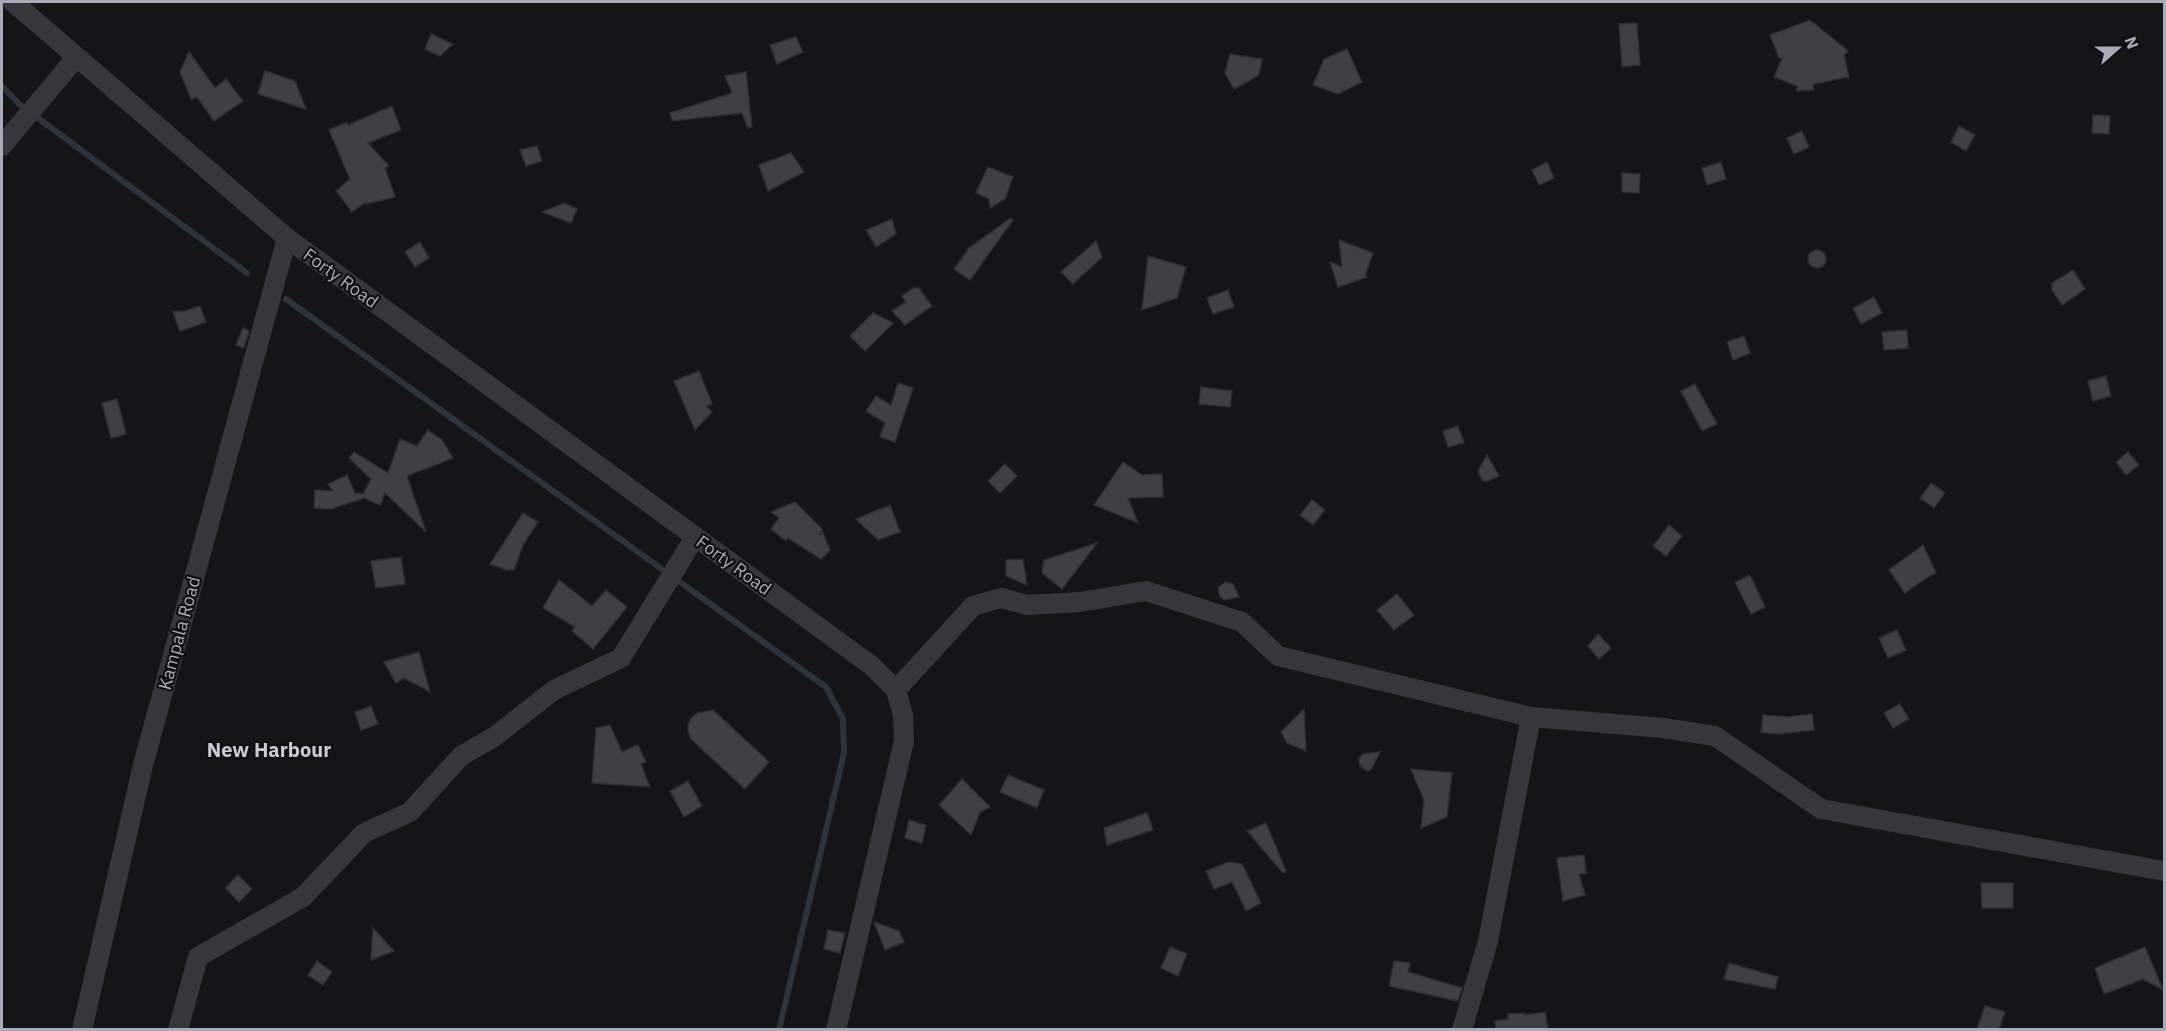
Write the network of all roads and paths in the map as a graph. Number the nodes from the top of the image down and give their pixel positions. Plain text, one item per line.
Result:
1 (12, 2) edge
2 (76, 57) junction
3 (2, 146) edge
4 (287, 238) junction
5 (695, 537) junction
6 (896, 690) junction
7 (1531, 717) junction
8 (2164, 871) edge
9 (82, 1029) edge
10 (178, 1029) edge
11 (836, 1029) edge
12 (1462, 1029) edge

1 - 2 street, Forty Road
2 - 3 street
2 - 4 street, Forty Road
4 - 5 street, Forty Road
4 - 9 street, Kampala Road
5 - 6 street, Forty Road
5 - 10 street
6 - 7 street
6 - 11 street
7 - 8 street
7 - 12 street

